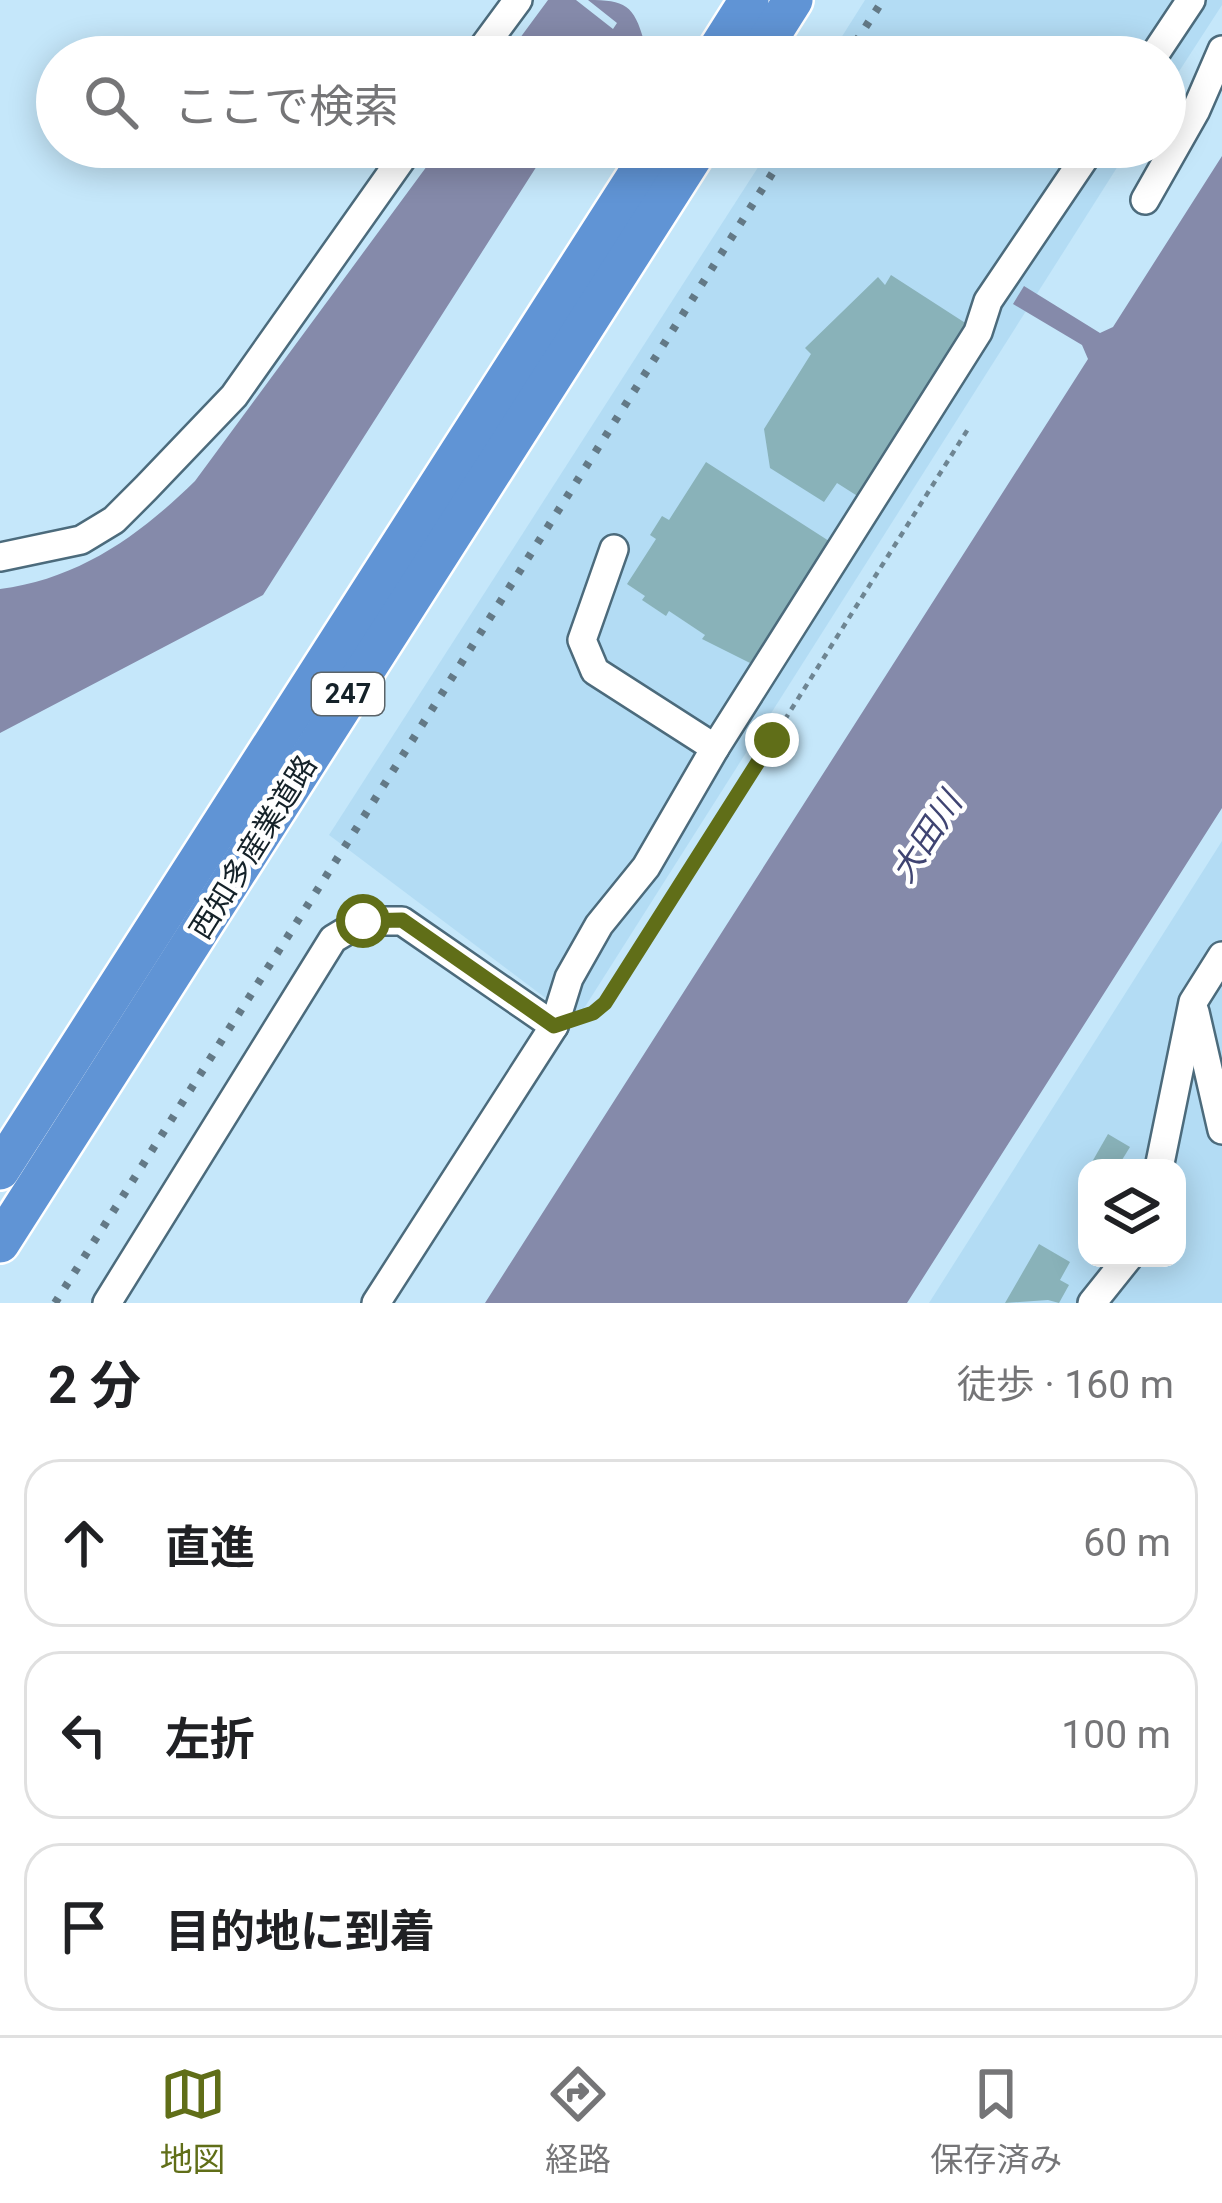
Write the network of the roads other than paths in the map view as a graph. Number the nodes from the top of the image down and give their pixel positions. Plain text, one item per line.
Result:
1 (518, 0) edge
2 (749, 0) edge
3 (794, 0) edge
4 (1191, 0) edge
5 (491, 36) edge
6 (726, 36) edge
7 (771, 36) edge
8 (1167, 36) edge
9 (1222, 50) edge
10 (1186, 128) edge
11 (395, 168) edge
12 (642, 168) edge
13 (686, 168) edge
14 (1078, 168) edge
15 (1163, 168) edge
16 (1145, 200) dead end
17 (614, 549) dead end
18 (0, 556) edge
19 (715, 748) junction
20 (1222, 956) edge
21 (1193, 1002) junction
22 (554, 1026) junction
23 (1222, 1130) edge
24 (1161, 1159) edge
25 (0, 1170) edge
26 (0, 1244) edge
27 (1121, 1267) edge
28 (107, 1303) edge
29 (376, 1303) edge
30 (1092, 1303) edge

1 - 5 street
2 - 6 highway
3 - 7 highway
4 - 8 street
9 - 10 street
11 - 18 street
12 - 25 highway, 西知多産業道路 / 247
13 - 26 highway, 西知多産業道路 / 247
14 - 19 street
15 - 16 street
17 - 19 street
19 - 22 street
20 - 21 street
21 - 23 street
21 - 24 street
22 - 28 street
22 - 29 street
27 - 30 street

